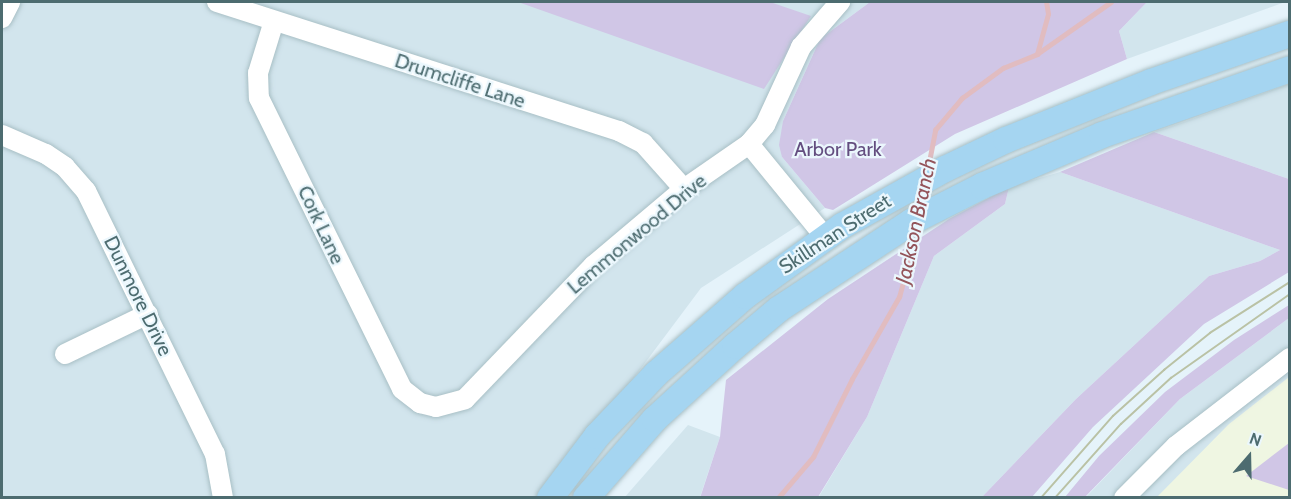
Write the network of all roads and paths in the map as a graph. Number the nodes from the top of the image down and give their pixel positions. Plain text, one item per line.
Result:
1 (10, 2) edge
2 (217, 2) edge
3 (840, 2) edge
4 (2, 18) edge
5 (274, 21) junction
6 (1290, 34) edge
7 (1246, 48) junction
8 (1290, 69) edge
9 (1256, 81) junction
10 (2, 135) edge
11 (749, 144) junction
12 (684, 189) junction
13 (833, 231) junction
14 (779, 309) junction
15 (148, 314) junction
16 (65, 354) dead end
17 (1290, 358) edge
18 (436, 407) joint
19 (223, 498) edge
20 (550, 498) edge
21 (586, 498) edge
22 (1124, 498) edge

1 - 4 street
2 - 5 street, Drumcliffe Lane
3 - 11 street, Lemmonwood Drive
5 - 12 street, Drumcliffe Lane
5 - 18 street, Cork Lane
6 - 7 main road, Skillman Street
7 - 9 main road
7 - 13 main road, Skillman Street
8 - 9 main road, Skillman Street
9 - 14 main road, Skillman Street
10 - 15 street, Dunmore Drive
11 - 12 street, Lemmonwood Drive
11 - 13 street
12 - 18 street, Lemmonwood Drive
13 - 14 main road
13 - 20 main road, Skillman Street
14 - 21 main road, Skillman Street
15 - 16 street
15 - 19 street, Dunmore Drive
17 - 22 street

